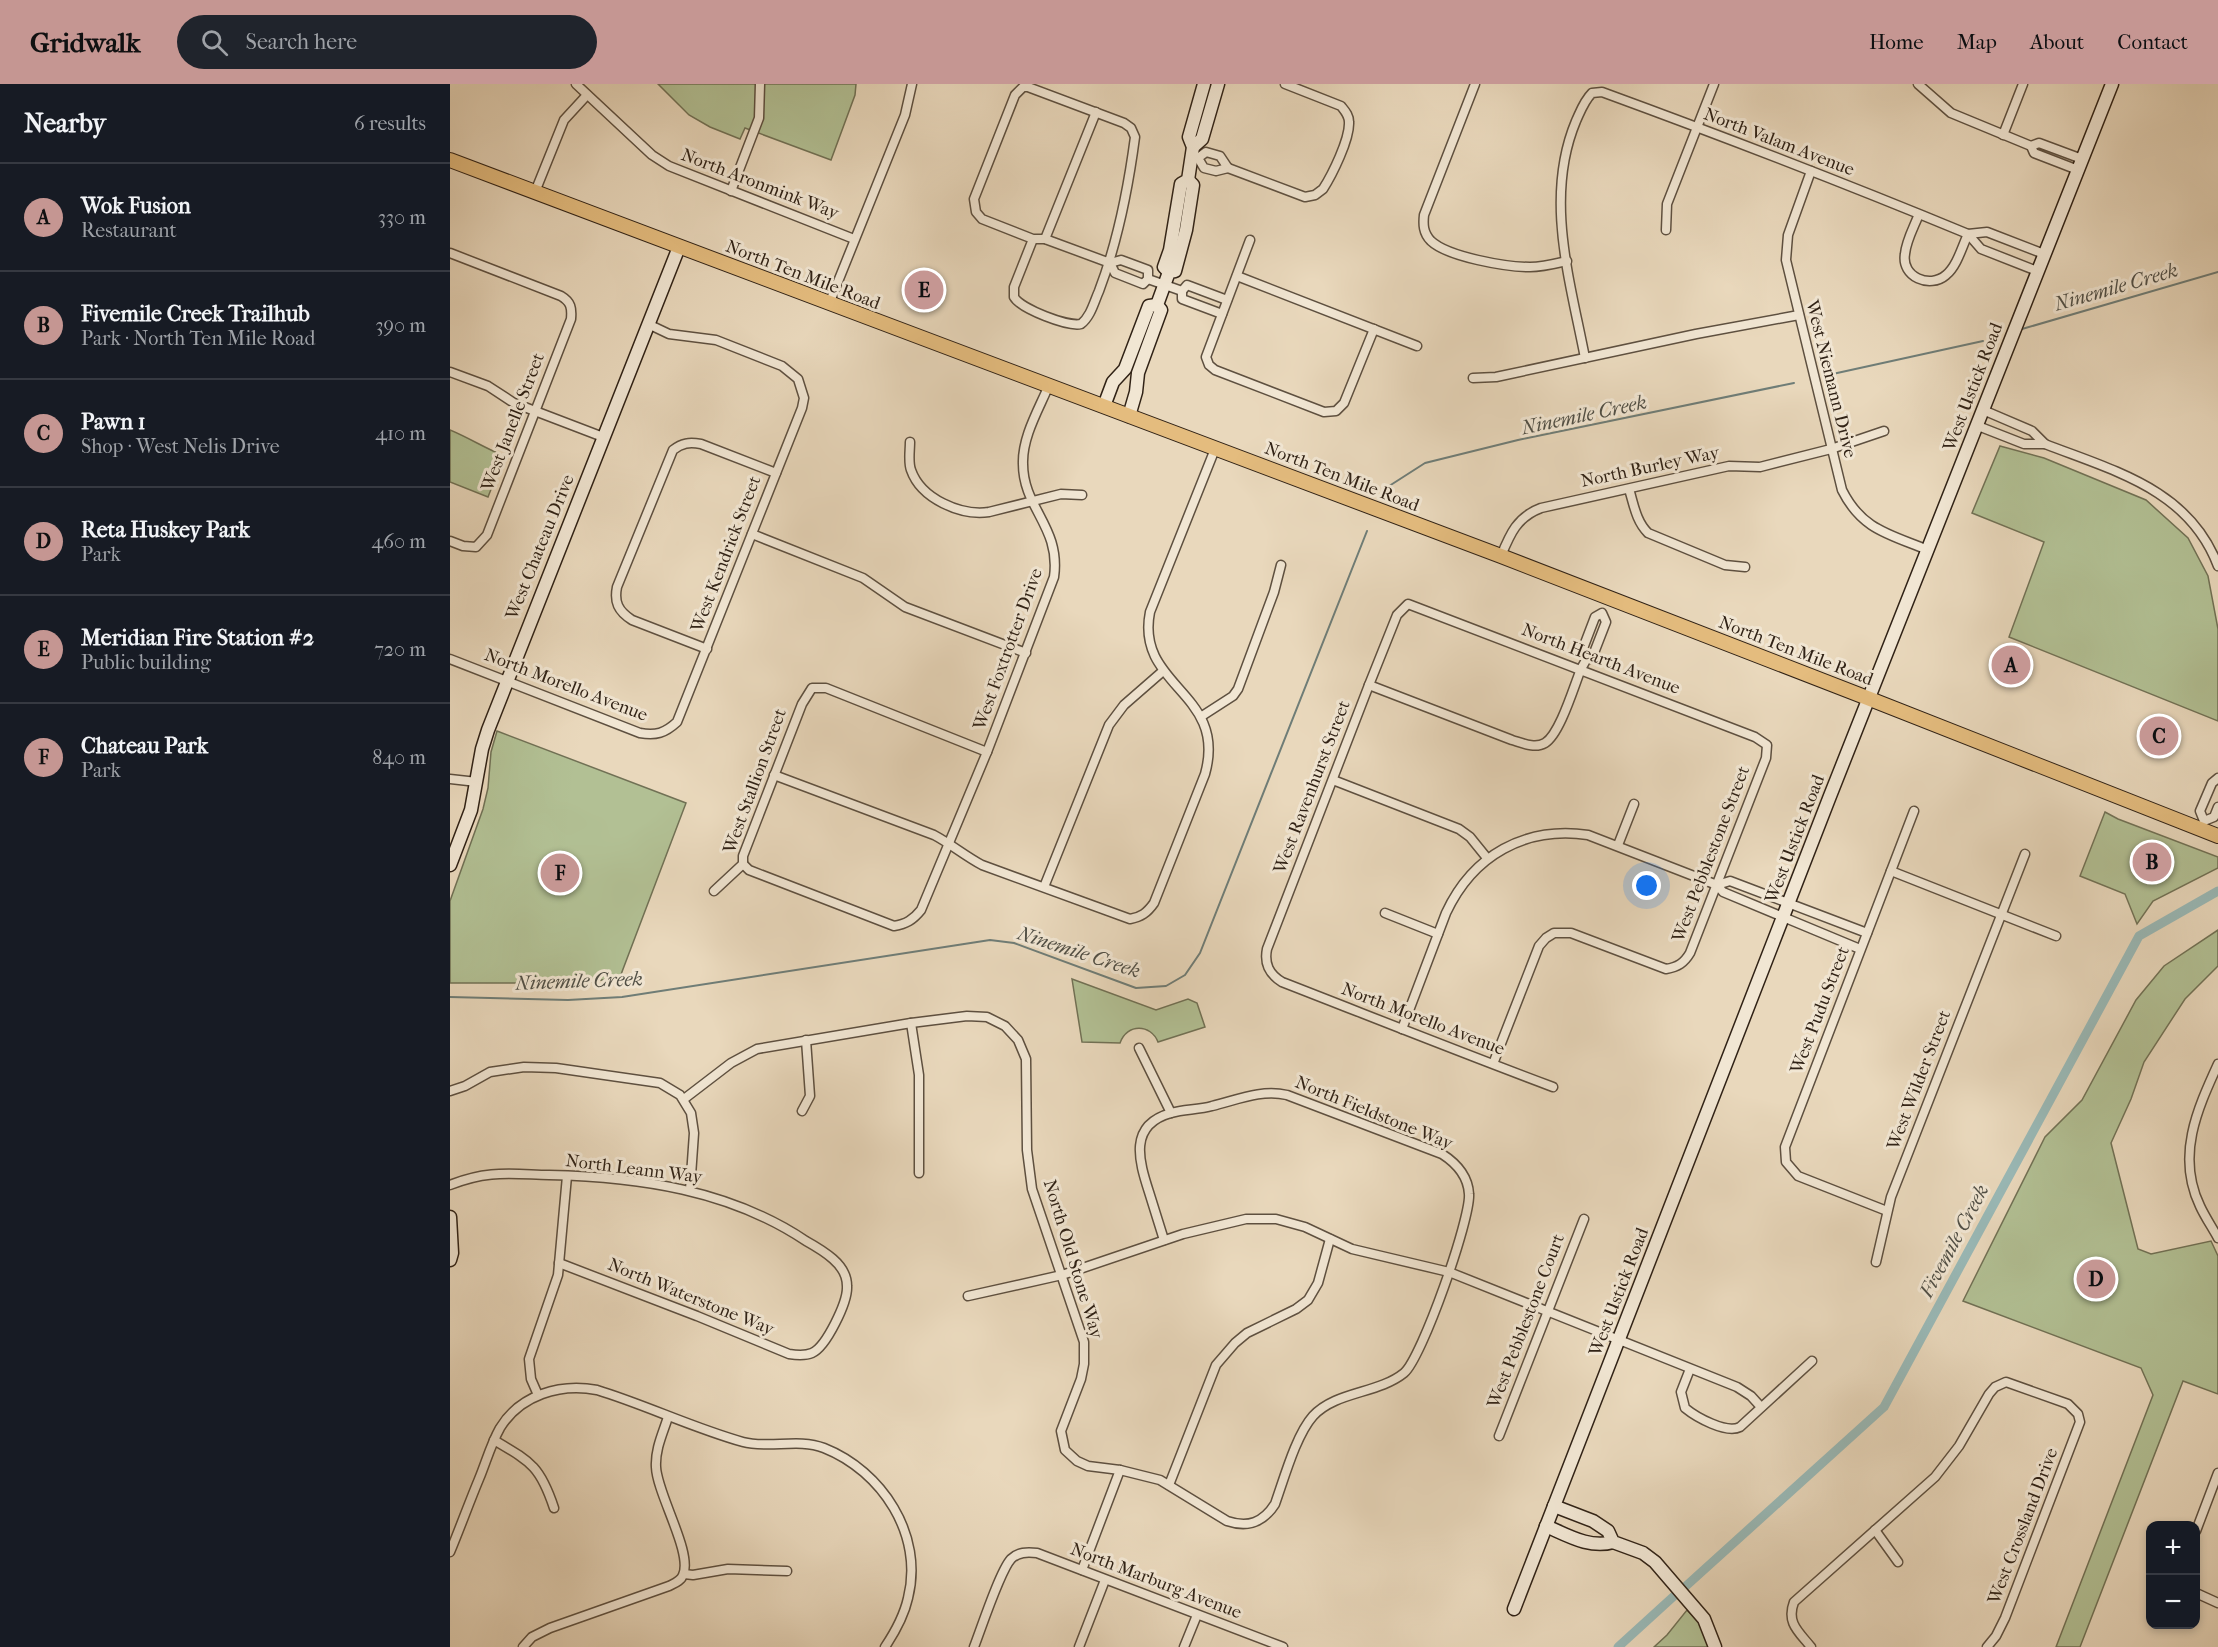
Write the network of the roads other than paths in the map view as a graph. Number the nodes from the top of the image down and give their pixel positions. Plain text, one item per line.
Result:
1 (576, 84) edge
2 (760, 84) edge
3 (912, 84) edge
4 (1204, 84) edge
5 (1218, 84) edge
6 (1285, 84) edge
7 (1475, 84) edge
8 (1714, 84) edge
9 (1918, 84) edge
10 (2023, 84) edge
11 (2112, 84) edge
12 (587, 95) junction
13 (1096, 112) junction
14 (1697, 128) junction
15 (2003, 135) junction
16 (1194, 154) junction
17 (450, 160) edge
18 (2080, 165) junction
19 (1228, 168) junction
20 (1811, 171) junction
21 (731, 191) junction
22 (535, 192) junction
23 (1919, 214) junction
24 (1666, 230) dead end
25 (1968, 234) junction
26 (1033, 238) junction
27 (854, 239) junction
28 (1045, 239) junction
29 (1250, 240) dead end
30 (679, 247) junction
31 (450, 253) edge
32 (2044, 254) junction
33 (1567, 261) junction
34 (1110, 263) junction
35 (2037, 271) junction
36 (1237, 276) junction
37 (1148, 279) junction
38 (1164, 284) junction
39 (1182, 291) junction
40 (1227, 300) junction
41 (829, 304) junction
42 (1157, 305) junction
43 (1222, 314) junction
44 (1799, 315) junction
45 (648, 324) junction
46 (1374, 329) junction
47 (1417, 346) dead end
48 (1585, 358) junction
49 (450, 372) edge
50 (1473, 378) dead end
51 (1049, 385) junction
52 (1104, 406) junction
53 (1983, 410) junction
54 (535, 411) junction
55 (1129, 416) junction
56 (1977, 426) junction
57 (1884, 431) dead end
58 (603, 437) junction
59 (910, 442) dead end
60 (2045, 444) junction
61 (1215, 449) junction
62 (1831, 449) junction
63 (776, 473) junction
64 (1629, 489) junction
65 (1082, 495) dead end
66 (1033, 501) junction
67 (752, 534) junction
68 (450, 541) edge
69 (1928, 550) junction
70 (1501, 556) junction
71 (1281, 565) dead end
72 (2218, 566) edge
73 (1746, 567) dead end
74 (1608, 597) junction
75 (1408, 603) joint
76 (707, 649) junction
77 (1026, 653) junction
78 (450, 659) edge
79 (1581, 669) junction
80 (1164, 671) junction
81 (507, 681) junction
82 (1369, 686) junction
83 (1870, 699) junction
84 (1202, 716) junction
85 (670, 729) joint
86 (987, 752) junction
87 (1766, 759) joint
88 (774, 775) junction
89 (2218, 778) edge
90 (450, 779) edge
91 (1333, 780) junction
92 (477, 782) junction
93 (1634, 804) dead end
94 (2218, 807) edge
95 (1914, 811) dead end
96 (2203, 825) junction
97 (2218, 836) edge
98 (950, 843) junction
99 (1618, 845) junction
100 (2025, 854) dead end
101 (1488, 858) junction
102 (450, 864) edge
103 (743, 864) junction
104 (1891, 871) junction
105 (1717, 885) junction
106 (1044, 887) junction
107 (714, 891) dead end
108 (1790, 903) junction
109 (1385, 913) dead end
110 (2002, 914) junction
111 (1784, 917) junction
112 (1867, 933) junction
113 (1438, 934) junction
114 (2056, 936) dead end
115 (1860, 949) junction
116 (1282, 982) joint
117 (912, 1023) junction
118 (1402, 1029) junction
119 (806, 1040) junction
120 (1139, 1048) dead end
121 (1493, 1064) junction
122 (2218, 1064) edge
123 (1553, 1087) dead end
124 (450, 1091) edge
125 (684, 1099) junction
126 (802, 1111) dead end
127 (1171, 1113) junction
128 (919, 1173) dead end
129 (567, 1176) junction
130 (450, 1185) edge
131 (690, 1190) junction
132 (1887, 1211) junction
133 (450, 1217) edge
134 (1584, 1219) dead end
135 (2218, 1238) edge
136 (1330, 1239) junction
137 (1164, 1240) junction
138 (450, 1260) edge
139 (1876, 1262) dead end
140 (559, 1263) junction
141 (1449, 1272) junction
142 (1062, 1275) junction
143 (968, 1296) dead end
144 (1547, 1313) junction
145 (1619, 1341) junction
146 (811, 1353) joint
147 (1812, 1361) dead end
148 (1690, 1369) junction
149 (538, 1395) junction
150 (1761, 1407) junction
151 (668, 1417) junction
152 (1500, 1436) dead end
153 (494, 1440) junction
154 (1120, 1470) junction
155 (2218, 1473) edge
156 (1169, 1485) junction
157 (1554, 1506) junction
158 (554, 1508) dead end
159 (1261, 1520) joint
160 (2200, 1521) edge
161 (1546, 1526) junction
162 (1875, 1530) junction
163 (1613, 1542) junction
164 (450, 1552) edge
165 (1898, 1562) dead end
166 (1082, 1570) junction
167 (787, 1571) dead end
168 (684, 1574) junction
169 (1105, 1580) junction
170 (2200, 1595) edge
171 (2218, 1603) edge
172 (1514, 1609) dead end
173 (1197, 1615) junction
174 (523, 1647) edge
175 (885, 1647) edge
176 (974, 1647) edge
177 (1079, 1647) edge
178 (1184, 1647) edge
179 (1282, 1647) edge
180 (1715, 1647) edge
181 (1812, 1647) edge
182 (1987, 1647) edge

1 - 12 street, North Aronmink Way
2 - 21 street
3 - 27 street
4 - 16 main road
5 - 16 main road
6 - 19 street
7 - 33 street
8 - 14 street
9 - 15 street
10 - 15 street
11 - 18 main road, West Ustick Road
12 - 21 street, North Aronmink Way
12 - 22 street
13 - 26 street
13 - 28 street
13 - 34 street
14 - 20 street, North Valam Avenue
14 - 24 street
14 - 33 street, North Valam Avenue
15 - 18 street
16 - 19 street
16 - 19 street
16 - 38 main road
17 - 22 main road, North Ten Mile Road
18 - 32 main road, West Ustick Road
20 - 23 street, North Valam Avenue
20 - 44 street, West Niemann Drive
21 - 27 street, North Aronmink Way
22 - 30 main road, North Ten Mile Road
23 - 25 street, North Valam Avenue
23 - 25 street
25 - 32 street, North Valam Avenue
25 - 35 street, North Valam Avenue
26 - 28 street
26 - 34 street
27 - 41 street
28 - 34 street
29 - 36 street
30 - 41 main road, North Ten Mile Road
30 - 45 main road, West Chateau Drive
31 - 54 street, West Janelle Street
32 - 35 main road, West Ustick Road
33 - 48 street
34 - 37 street
34 - 37 street
35 - 53 main road, West Ustick Road
36 - 40 street
36 - 46 street
37 - 38 street
38 - 39 street
38 - 42 main road
39 - 40 street
39 - 43 street
40 - 43 street
41 - 51 main road, North Ten Mile Road
42 - 52 main road
42 - 55 main road
43 - 46 street
44 - 48 street
44 - 62 street, West Niemann Drive
45 - 58 main road, West Chateau Drive
45 - 63 street, West Kendrick Street
46 - 47 street
48 - 50 street
49 - 54 street
51 - 52 main road, North Ten Mile Road
51 - 66 street, West Foxtrotter Drive
52 - 55 main road, North Ten Mile Road
53 - 56 main road, West Ustick Road
53 - 60 street
54 - 58 street
54 - 68 street, West Janelle Street
55 - 61 main road, North Ten Mile Road
56 - 60 street
56 - 69 main road, West Ustick Road
57 - 62 street, North Burley Way
58 - 81 main road, West Chateau Drive
59 - 66 street
60 - 72 street
61 - 70 main road, North Ten Mile Road
61 - 80 street
62 - 64 street, North Burley Way
62 - 69 street, West Niemann Drive
63 - 67 street, West Kendrick Street
63 - 76 street
64 - 70 street, North Burley Way
64 - 73 street
65 - 66 street
66 - 77 street, West Foxtrotter Drive
67 - 76 street, West Kendrick Street
67 - 77 street
69 - 83 main road, West Ustick Road
70 - 74 main road, North Ten Mile Road
71 - 84 street
74 - 79 street
74 - 83 main road, North Ten Mile Road
75 - 79 street, North Hearth Avenue
75 - 82 street, West Ravenhurst Street
76 - 85 street, West Kendrick Street
77 - 86 street, West Foxtrotter Drive
78 - 81 street, North Morello Avenue
79 - 82 street
79 - 87 street, North Hearth Avenue
80 - 84 street
80 - 106 street
81 - 85 street, North Morello Avenue
81 - 92 main road, West Chateau Drive
82 - 91 street, West Ravenhurst Street
83 - 96 main road, North Ten Mile Road
83 - 108 main road, West Ustick Road
84 - 106 street
86 - 88 street, West Stallion Street
86 - 98 street, West Foxtrotter Drive
87 - 105 street, West Pebblestone Street
88 - 98 street
88 - 103 street, West Stallion Street
89 - 96 street
90 - 92 street
91 - 101 street
91 - 116 street, West Ravenhurst Street
92 - 102 main road, West Chateau Drive
93 - 99 street
94 - 96 street
95 - 104 street, West Pudu Street
96 - 97 main road, North Ten Mile Road
98 - 103 street, West Foxtrotter Drive
98 - 106 street
99 - 101 street
99 - 105 street
100 - 110 street, West Wilder Street
101 - 113 street
103 - 107 street, West Stallion Street
104 - 110 street
104 - 112 street, West Pudu Street
105 - 108 street
105 - 111 street
105 - 121 street, West Pebblestone Street
108 - 111 main road, West Ustick Road
108 - 112 street
109 - 113 street
110 - 114 street
110 - 132 street, West Wilder Street
111 - 115 street
111 - 145 main road, West Ustick Road
112 - 115 street, West Pudu Street
113 - 118 street
115 - 132 street, West Pudu Street
116 - 118 street, North Morello Avenue
117 - 119 street, North Old Stone Way
117 - 128 street
117 - 142 street, North Old Stone Way
118 - 121 street, North Morello Avenue
119 - 125 street, North Old Stone Way
119 - 126 street
120 - 127 street
121 - 123 street, North Morello Avenue
122 - 135 street
124 - 125 street
125 - 131 street
127 - 137 street, North Fieldstone Way
127 - 141 street, North Fieldstone Way
129 - 130 street, North Leann Way
129 - 131 street, North Leann Way
129 - 140 street
131 - 146 street, North Leann Way
132 - 139 street, West Wilder Street
133 - 138 main road
134 - 144 street, West Pebblestone Court
136 - 137 street
136 - 141 street
136 - 156 street
137 - 142 street
140 - 146 street, North Waterstone Way
140 - 149 street
141 - 144 street
141 - 159 street, North Fieldstone Way
142 - 143 street
142 - 154 street, North Old Stone Way
144 - 145 street
144 - 152 street, West Pebblestone Court
145 - 148 street
145 - 157 main road, West Ustick Road
147 - 150 street
148 - 150 street
148 - 150 street
149 - 151 street
149 - 153 street
151 - 168 street
151 - 175 street
153 - 158 street
153 - 164 street
154 - 156 street, North Old Stone Way
154 - 166 street
155 - 160 street
156 - 159 street, North Old Stone Way
157 - 161 main road, West Ustick Road
157 - 163 main road
161 - 163 main road
161 - 172 main road, West Ustick Road
162 - 165 street
162 - 181 street
162 - 182 street, West Crossland Drive
163 - 180 main road
166 - 169 street, North Marburg Avenue
166 - 176 street, North Marburg Avenue
167 - 168 street
168 - 174 street
169 - 173 street, North Marburg Avenue
169 - 177 street
170 - 171 street
173 - 178 street
173 - 179 street, North Marburg Avenue

